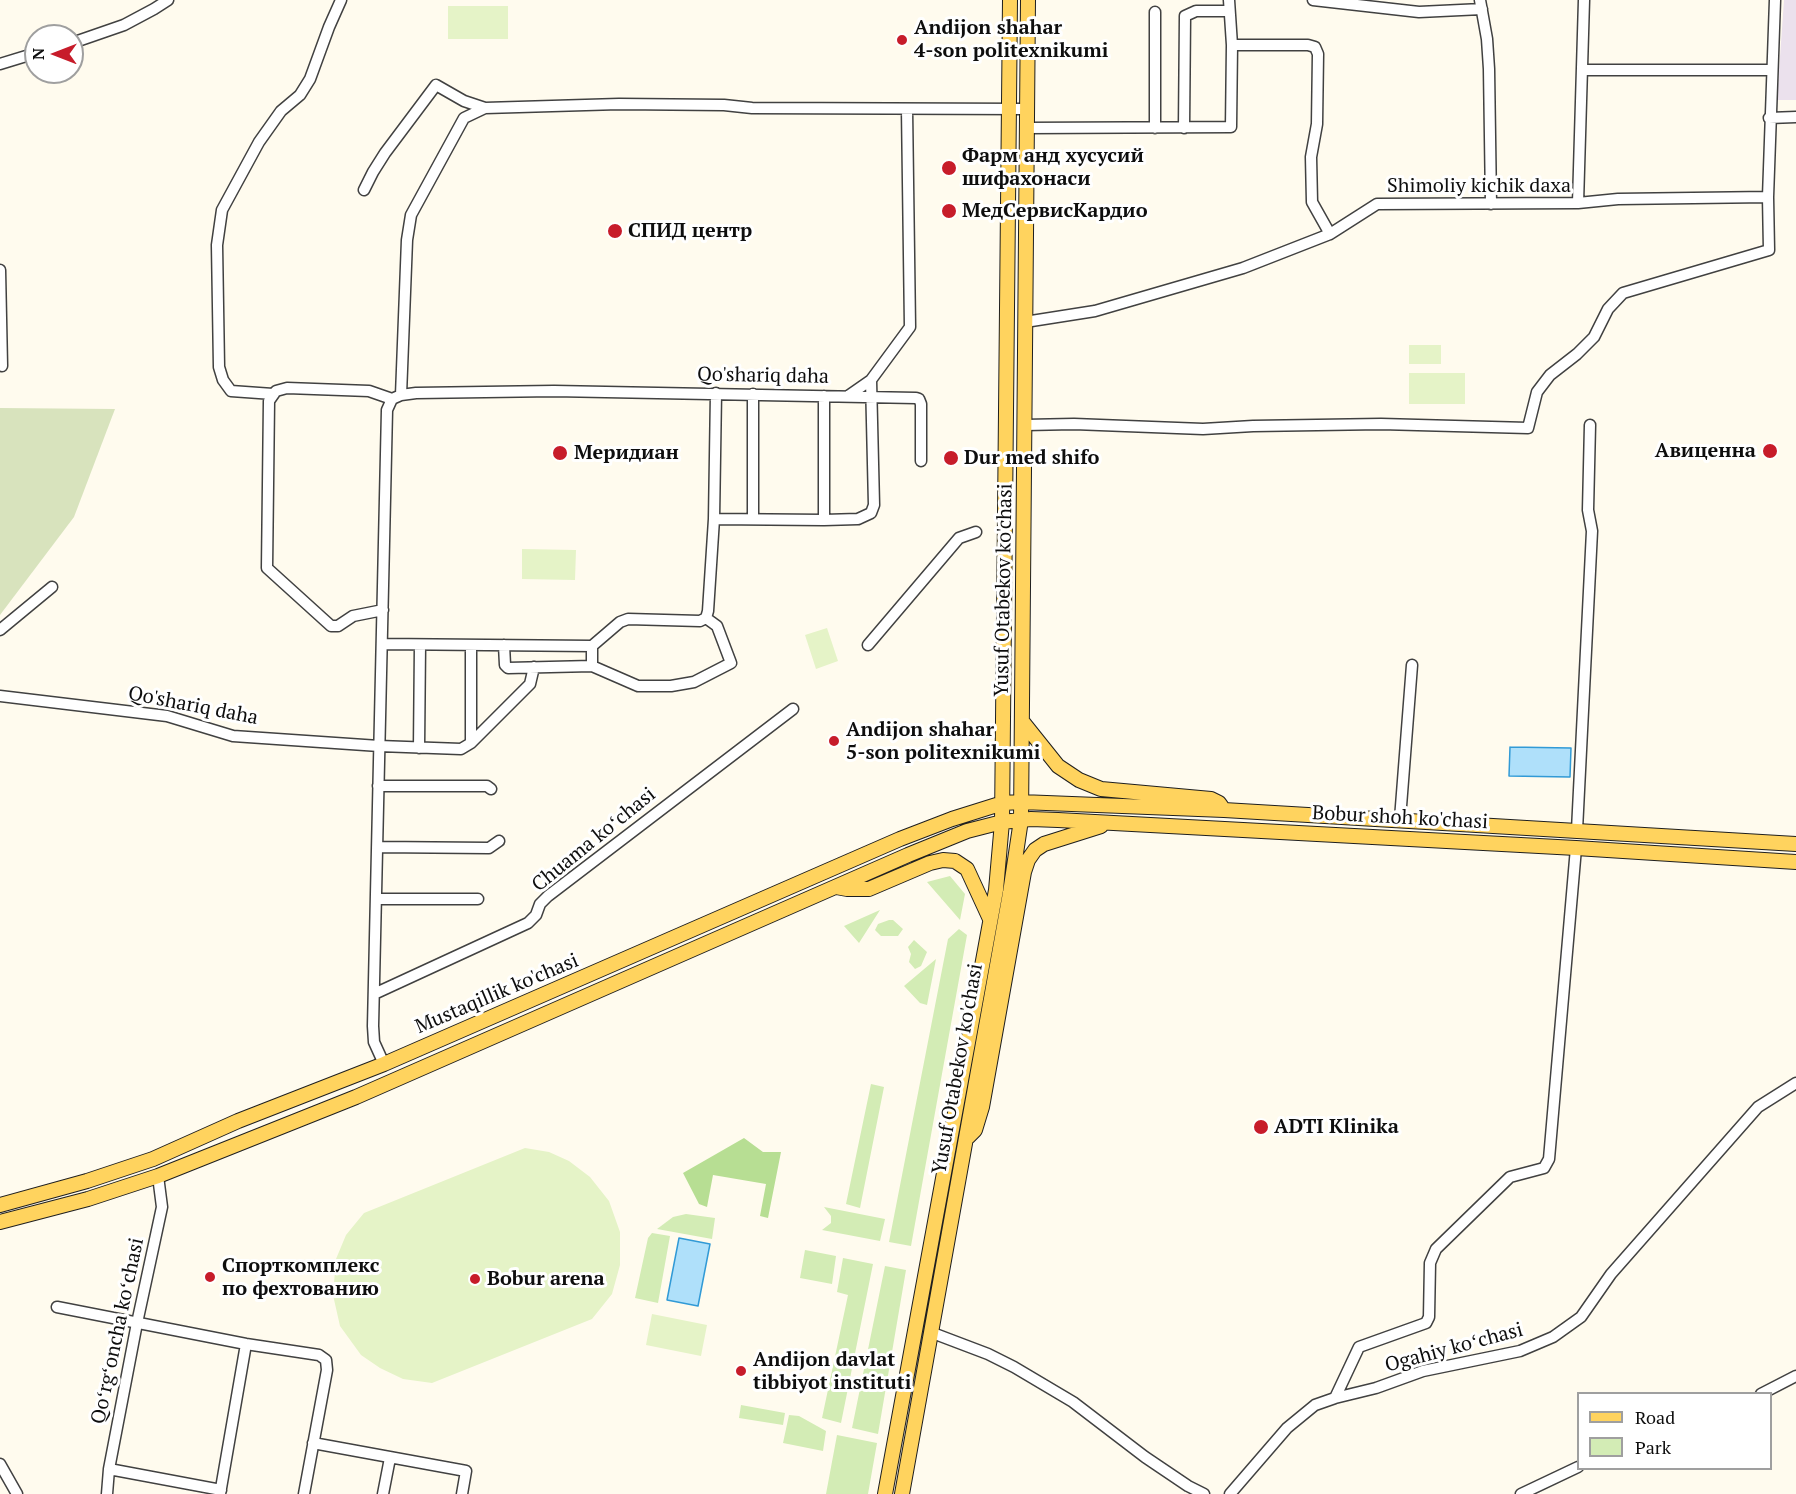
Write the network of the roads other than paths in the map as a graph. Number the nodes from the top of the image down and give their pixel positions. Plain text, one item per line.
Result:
1 (168, 0) edge
2 (341, 0) edge
3 (1010, 0) edge
4 (1028, 0) edge
5 (1313, 0) edge
6 (1584, 0) edge
7 (1775, 0) edge
8 (1481, 4) edge
9 (1229, 6) edge
10 (1155, 12) dead end
11 (84, 39) edge
12 (1232, 45) junction
13 (24, 57) edge
14 (0, 64) edge
15 (1582, 70) junction
16 (1772, 70) junction
17 (485, 108) junction
18 (907, 109) junction
19 (1008, 109) junction
20 (1027, 109) junction
21 (1796, 117) edge
22 (1769, 118) junction
23 (1027, 128) junction
24 (1155, 128) junction
25 (1184, 128) junction
26 (364, 190) dead end
27 (1768, 197) junction
28 (1578, 203) junction
29 (1491, 204) junction
30 (1330, 234) junction
31 (0, 270) edge
32 (1025, 322) junction
33 (2, 366) dead end
34 (871, 380) junction
35 (716, 393) junction
36 (273, 394) junction
37 (753, 394) junction
38 (824, 396) junction
39 (848, 396) junction
40 (397, 397) junction
41 (873, 398) junction
42 (1025, 425) junction
43 (1590, 425) dead end
44 (921, 461) dead end
45 (714, 519) junction
46 (753, 519) junction
47 (824, 520) junction
48 (976, 532) dead end
49 (52, 587) dead end
50 (383, 610) junction
51 (706, 618) junction
52 (0, 630) edge
53 (382, 644) junction
54 (420, 645) junction
55 (471, 645) junction
56 (504, 645) junction
57 (868, 645) dead end
58 (592, 646) junction
59 (1412, 665) dead end
60 (592, 666) junction
61 (534, 667) junction
62 (0, 696) edge
63 (793, 709) dead end
64 (1022, 721) junction
65 (471, 743) junction
66 (379, 746) junction
67 (419, 748) junction
68 (378, 786) junction
69 (491, 789) dead end
70 (1021, 802) junction
71 (1003, 803) junction
72 (1224, 810) junction
73 (1400, 819) junction
74 (1021, 820) junction
75 (1002, 822) junction
76 (1109, 823) junction
77 (1577, 830) junction
78 (1724, 839) junction
79 (499, 842) dead end
80 (1796, 844) edge
81 (377, 847) junction
82 (1576, 848) junction
83 (1723, 857) junction
84 (1796, 862) edge
85 (836, 887) junction
86 (376, 899) junction
87 (478, 899) dead end
88 (990, 919) junction
89 (374, 994) junction
90 (384, 1064) junction
91 (1796, 1083) edge
92 (238, 1121) junction
93 (246, 1140) junction
94 (965, 1140) junction
95 (153, 1159) junction
96 (158, 1176) junction
97 (0, 1205) edge
98 (0, 1222) edge
99 (57, 1307) dead end
100 (137, 1323) junction
101 (930, 1332) junction
102 (246, 1344) junction
103 (1796, 1376) edge
104 (1765, 1392) edge
105 (1335, 1398) junction
106 (313, 1443) junction
107 (390, 1458) junction
108 (0, 1464) edge
109 (1577, 1467) edge
110 (109, 1469) junction
111 (220, 1492) edge
112 (17, 1494) edge
113 (107, 1494) edge
114 (304, 1494) edge
115 (384, 1494) edge
116 (462, 1494) edge
117 (885, 1494) edge
118 (902, 1494) edge
119 (1204, 1494) edge
120 (1230, 1494) edge
121 (1521, 1494) edge

1 - 11 street
2 - 36 street
3 - 19 main road, Yusuf Otabekov ko'chasi
4 - 20 main road, Yusuf Otabekov ko'chasi
5 - 8 street
6 - 15 street
7 - 16 street
8 - 29 street
9 - 12 street
9 - 25 street
10 - 24 street
12 - 25 street
12 - 30 street
13 - 14 street
15 - 16 street
15 - 28 street
16 - 22 street
17 - 18 street
17 - 26 street
17 - 40 street
18 - 19 street
18 - 34 street, Qo'shariq daha
19 - 20 street
19 - 71 main road, Yusuf Otabekov ko'chasi
20 - 23 main road, Yusuf Otabekov ko'chasi
21 - 22 street
22 - 27 street
23 - 24 street
23 - 32 main road, Yusuf Otabekov ko'chasi
24 - 25 street
27 - 28 street, Shimoliy kichik daxa
27 - 42 street
28 - 29 street, Shimoliy kichik daxa
29 - 30 street, Shimoliy kichik daxa
30 - 32 street, Shimoliy kichik daxa
31 - 33 street
32 - 42 main road, Yusuf Otabekov ko'chasi
34 - 39 street, Qo'shariq daha
34 - 41 street
35 - 37 street, Qo'shariq daha
35 - 40 street, Qo'shariq daha
35 - 45 street
36 - 40 street
36 - 50 street
37 - 38 street, Qo'shariq daha
37 - 46 street
38 - 39 street, Qo'shariq daha
38 - 47 street
39 - 41 street
40 - 50 street
41 - 44 street
41 - 47 street
42 - 64 main road, Yusuf Otabekov ko'chasi
43 - 77 street
45 - 46 street
45 - 51 street
46 - 47 street
48 - 57 street
49 - 52 street
50 - 53 street
51 - 58 street
51 - 60 street
53 - 54 street
53 - 66 street
54 - 55 street
54 - 67 street
55 - 56 street
55 - 65 street
56 - 58 street
56 - 61 street
58 - 60 street
59 - 73 street
60 - 61 street
61 - 65 street
62 - 66 street, Qo'shariq daha
63 - 89 street, Chuama koʻchasi
64 - 70 main road, Yusuf Otabekov ko'chasi
64 - 72 main road
65 - 67 street, Qo'shariq daha
66 - 67 street, Qo'shariq daha
66 - 68 street
68 - 69 street
68 - 81 street
70 - 71 main road, Bobur shoh ko'chasi
70 - 72 main road, Bobur shoh ko'chasi
70 - 74 main road, Yusuf Otabekov ko'chasi
71 - 75 main road, Yusuf Otabekov ko'chasi
71 - 90 main road, Mustaqillik ko'chasi
72 - 73 main road, Bobur shoh ko'chasi
73 - 77 main road, Bobur shoh ko'chasi
74 - 75 main road, Bobur shoh ko'chasi
74 - 76 main road, Bobur shoh ko'chasi
74 - 94 main road, Yusuf Otabekov ko'chasi
75 - 85 main road, Mustaqillik ko'chasi
75 - 88 main road, Yusuf Otabekov ko'chasi
76 - 82 main road, Bobur shoh ko'chasi
76 - 94 main road
77 - 78 main road, Bobur shoh ko'chasi
78 - 80 main road, Bobur shoh ko'chasi
78 - 83 main road
79 - 81 street
81 - 86 street
82 - 83 main road, Bobur shoh ko'chasi
82 - 105 street
83 - 84 main road, Bobur shoh ko'chasi
85 - 88 main road
85 - 93 main road, Mustaqillik ko'chasi
86 - 87 street
86 - 89 street
88 - 117 main road, Yusuf Otabekov ko'chasi
89 - 90 street
90 - 92 main road, Mustaqillik ko'chasi
91 - 105 street, Ogahiy koʻchasi
92 - 93 main road
92 - 95 main road, Mustaqillik ko'chasi
93 - 96 main road, Mustaqillik ko'chasi
94 - 101 main road, Yusuf Otabekov ko'chasi
95 - 96 main road
95 - 97 main road, Mustaqillik ko'chasi
96 - 98 main road, Mustaqillik ko'chasi
96 - 100 street, Qoʻrgʻoncha koʻchasi
99 - 100 street
100 - 102 street
100 - 110 street, Qoʻrgʻoncha koʻchasi
101 - 118 main road, Yusuf Otabekov ko'chasi
101 - 119 street
102 - 106 street
102 - 111 street
103 - 104 street
105 - 120 street, Ogahiy koʻchasi
106 - 107 street
106 - 114 street
107 - 115 street
107 - 116 street
108 - 112 street
109 - 121 street
110 - 111 street
110 - 113 street, Qoʻrgʻoncha koʻchasi

